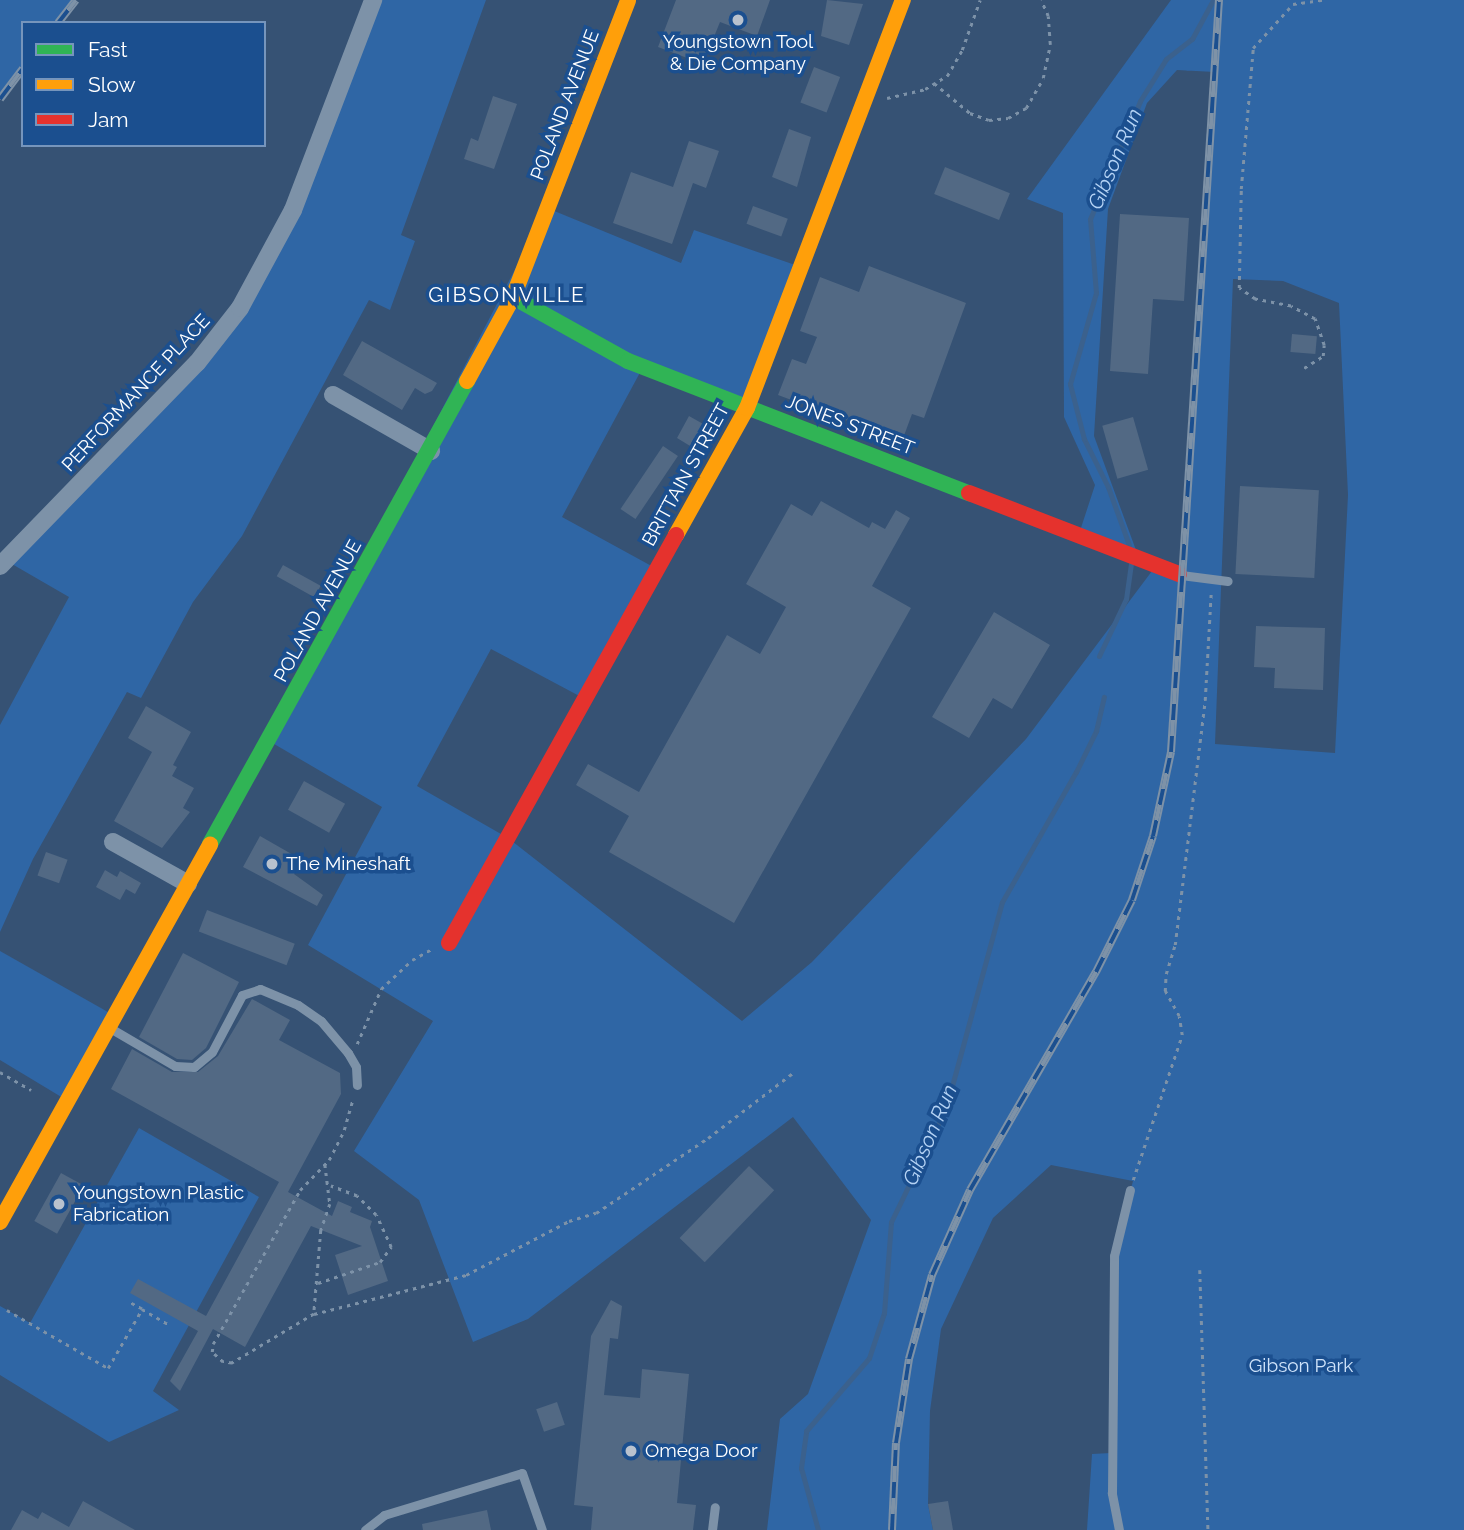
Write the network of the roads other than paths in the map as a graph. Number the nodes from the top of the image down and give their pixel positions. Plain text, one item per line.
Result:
1 (373, 0) edge
2 (628, 0) edge
3 (902, 0) edge
4 (513, 297) junction
5 (333, 395) dead end
6 (747, 408) junction
7 (431, 451) junction
8 (0, 566) edge
9 (1179, 575) joint
10 (1228, 581) dead end
11 (113, 842) dead end
12 (188, 884) junction
13 (449, 943) road end
14 (108, 1028) junction
15 (357, 1085) road end
16 (1130, 1190) road end
17 (0, 1222) edge
18 (715, 1507) dead end
19 (365, 1530) edge
20 (542, 1530) edge
21 (712, 1530) edge
22 (1119, 1530) edge

1 - 8 street, PERFORMANCE PLACE
2 - 4 street, POLAND AVENUE
3 - 6 street, BRITTAIN STREET
4 - 6 street, JONES STREET
4 - 7 street, POLAND AVENUE
5 - 7 street
6 - 9 street, JONES STREET
6 - 13 street, BRITTAIN STREET
7 - 12 street, POLAND AVENUE
9 - 10 lane
11 - 12 street
12 - 14 street, POLAND AVENUE
14 - 15 lane
14 - 17 street, POLAND AVENUE
16 - 22 lane
18 - 21 lane
19 - 20 lane

